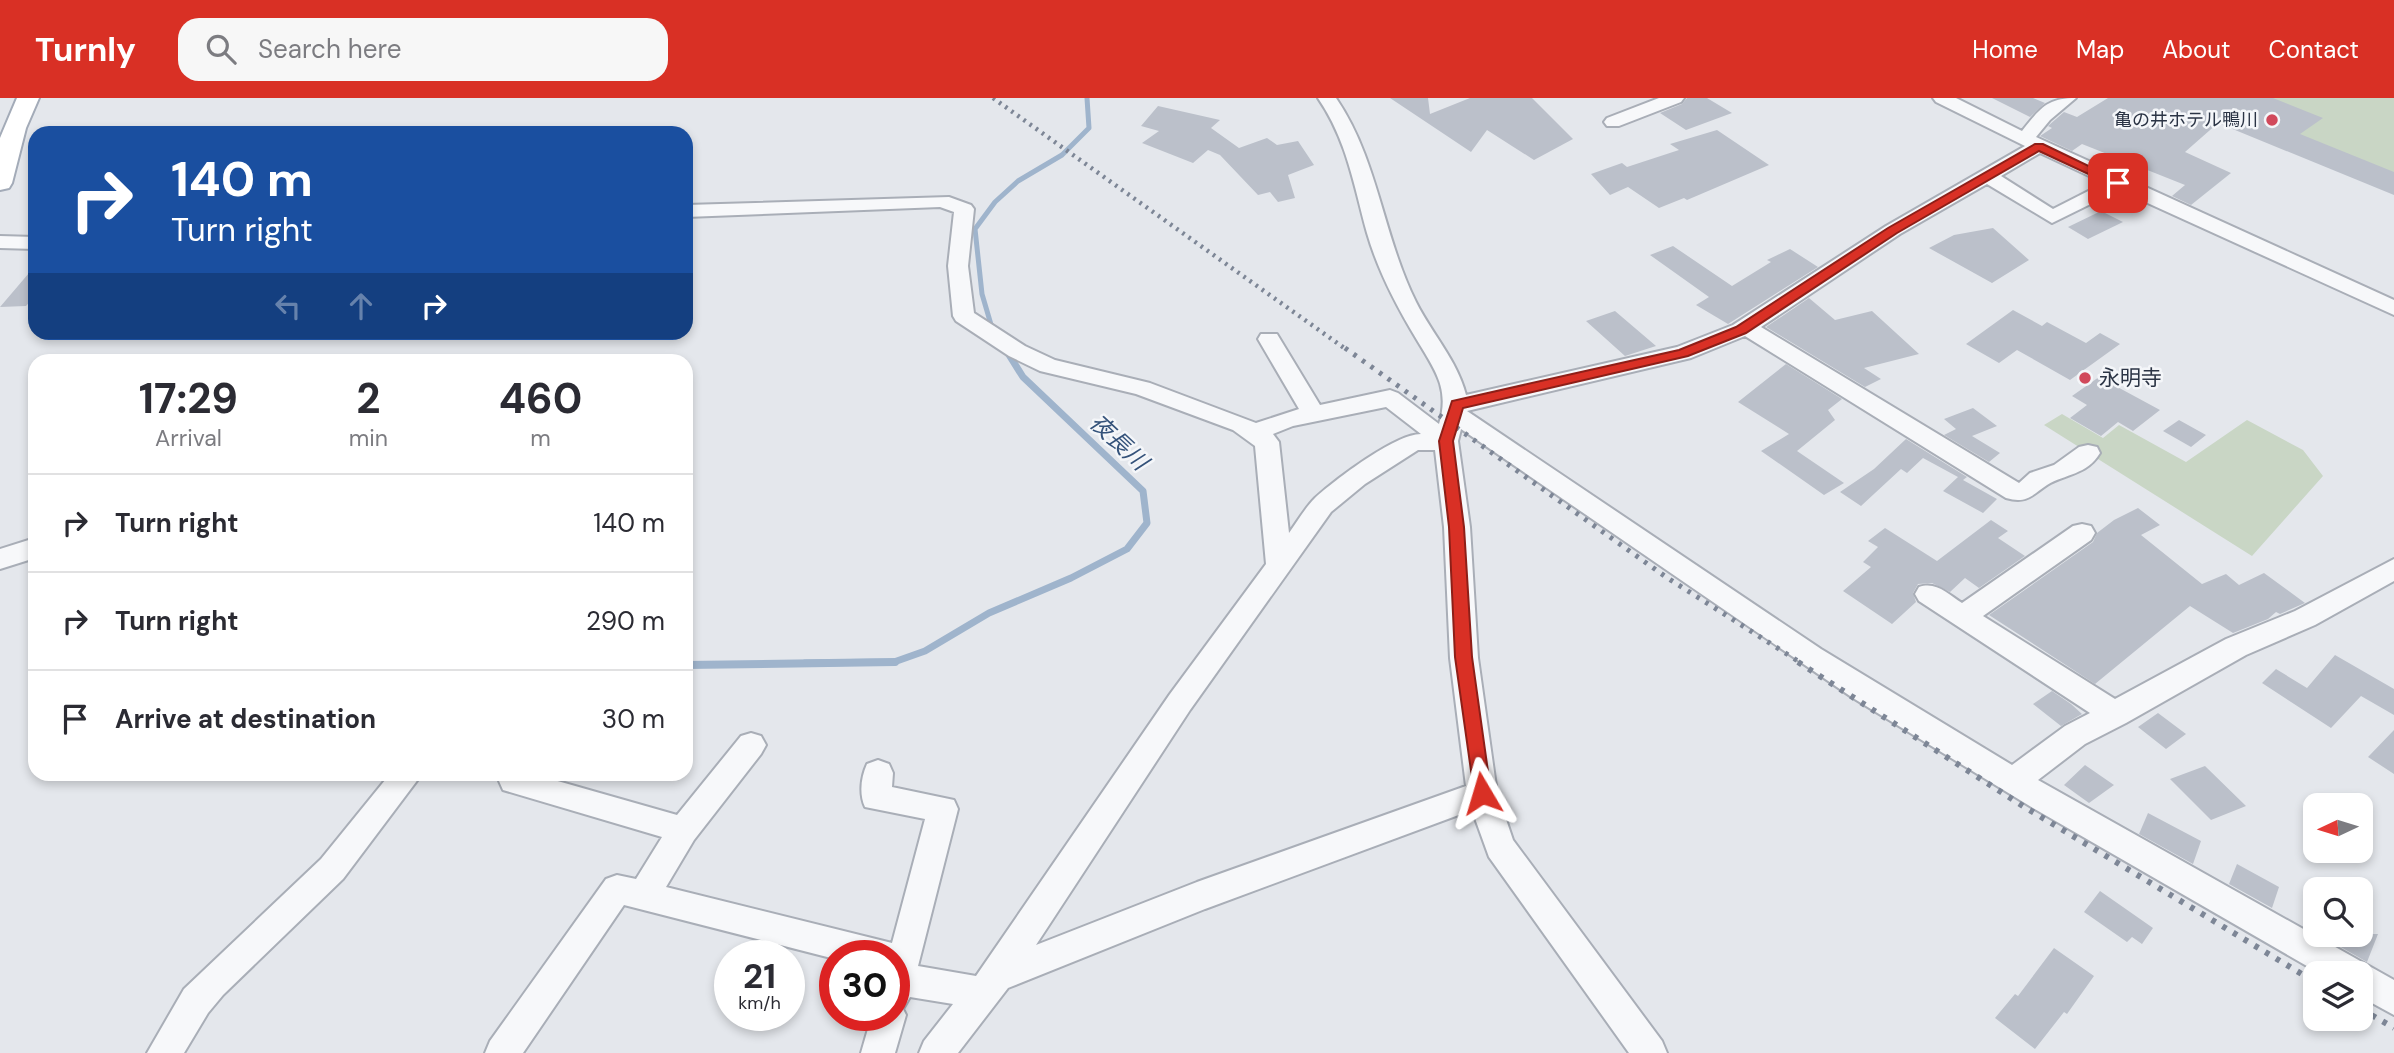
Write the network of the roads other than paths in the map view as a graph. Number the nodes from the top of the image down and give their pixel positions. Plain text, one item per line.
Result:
1 (29, 98) edge
2 (1326, 98) edge
3 (1675, 98) edge
4 (1942, 98) edge
5 (2067, 98) edge
6 (1613, 122) dead end
7 (2032, 143) junction
8 (1987, 176) junction
9 (0, 183) edge
10 (2118, 183) junction
11 (693, 211) edge
12 (28, 241) edge
13 (0, 242) edge
14 (2394, 308) edge
15 (1745, 327) junction
16 (1269, 339) dead end
17 (1455, 409) junction
18 (1314, 414) junction
19 (1254, 433) junction
20 (1446, 441) junction
21 (2088, 453) dead end
22 (2081, 533) dead end
23 (28, 550) edge
24 (0, 559) edge
25 (1279, 565) junction
26 (2394, 569) edge
27 (1928, 594) dead end
28 (1963, 616) junction
29 (2116, 715) junction
30 (751, 745) dead end
31 (878, 773) dead end
32 (401, 781) edge
33 (514, 781) dead end
34 (2014, 781) junction
35 (1482, 793) junction
36 (683, 830) junction
37 (645, 895) junction
38 (904, 940) edge
39 (819, 947) edge
40 (2329, 961) edge
41 (910, 972) edge
42 (989, 985) junction
43 (2373, 986) edge
44 (2394, 999) edge
45 (884, 1031) edge
46 (164, 1053) edge
47 (502, 1053) edge
48 (878, 1053) edge
49 (936, 1053) edge
50 (1650, 1053) edge

1 - 9 main road
2 - 17 street
3 - 6 street
4 - 7 street
5 - 7 street
7 - 8 street
7 - 10 street
8 - 10 street
8 - 15 street
10 - 14 street
11 - 19 street
12 - 13 street
15 - 17 street
15 - 21 street
16 - 18 street
17 - 20 street
17 - 34 street
18 - 19 street
18 - 20 street
19 - 25 street
20 - 25 street
20 - 35 street
22 - 28 street
23 - 24 street
25 - 42 street
26 - 29 street
27 - 28 street
28 - 29 street
29 - 34 street
30 - 36 street
31 - 38 street
32 - 46 street
33 - 36 street
34 - 40 street
35 - 42 street
35 - 50 street
36 - 37 street
37 - 39 street
37 - 47 street
41 - 42 street
42 - 49 street
43 - 44 street
45 - 48 street

